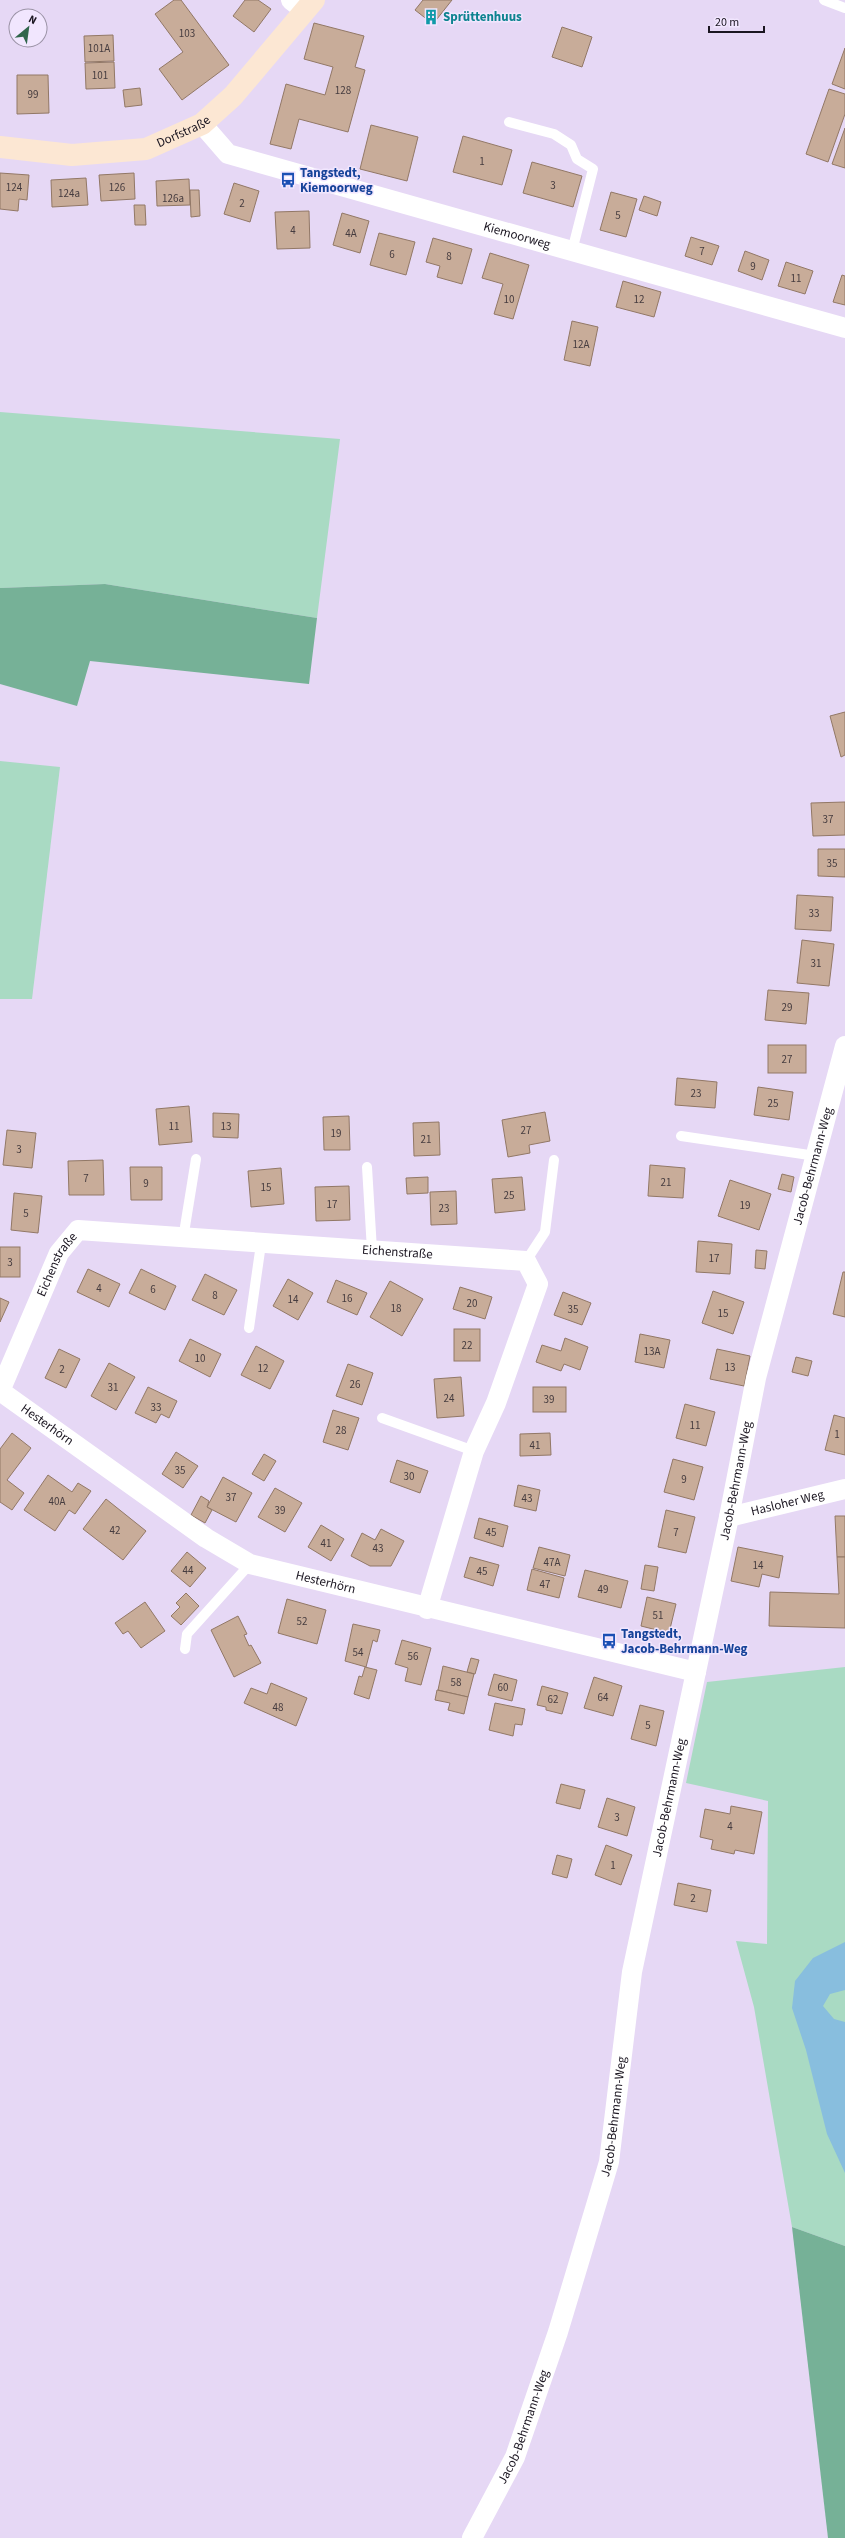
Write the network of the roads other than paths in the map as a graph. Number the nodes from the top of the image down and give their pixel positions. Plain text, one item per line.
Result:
1 (824, 0) edge
2 (303, 3) edge
3 (845, 8) edge
4 (509, 122) dead end
5 (202, 124) junction
6 (0, 147) edge
7 (572, 251) junction
8 (845, 328) edge
9 (845, 1046) edge
10 (681, 1136) dead end
11 (816, 1156) junction
12 (196, 1159) dead end
13 (554, 1160) dead end
14 (367, 1167) dead end
15 (183, 1239) junction
16 (261, 1244) junction
17 (372, 1250) junction
18 (526, 1261) junction
19 (249, 1328) dead end
20 (0, 1391) edge
21 (382, 1418) dead end
22 (474, 1451) junction
23 (845, 1489) edge
24 (729, 1517) junction
25 (250, 1564) junction
26 (427, 1609) junction
27 (184, 1649) dead end
28 (696, 1672) junction
29 (472, 2538) edge

1 - 3 lane
2 - 5 main road, Dorfstraße
4 - 7 lane
5 - 6 main road, Dorfstraße
5 - 7 street, Kiemoorweg
7 - 8 street, Kiemoorweg
9 - 11 street, Jacob-Behrmann-Weg
10 - 11 lane
11 - 24 street, Jacob-Behrmann-Weg
12 - 15 lane
13 - 18 lane
14 - 17 lane
15 - 16 street, Eichenstraße
15 - 20 street, Eichenstraße
16 - 17 street, Eichenstraße
16 - 19 lane
17 - 18 street, Eichenstraße
18 - 22 street
20 - 25 street, Hesterhörn
21 - 22 lane
22 - 26 street
23 - 24 street, Hasloher Weg
24 - 28 street, Jacob-Behrmann-Weg
25 - 26 street, Hesterhörn
25 - 27 lane
26 - 28 street, Hesterhörn
28 - 29 street, Jacob-Behrmann-Weg

